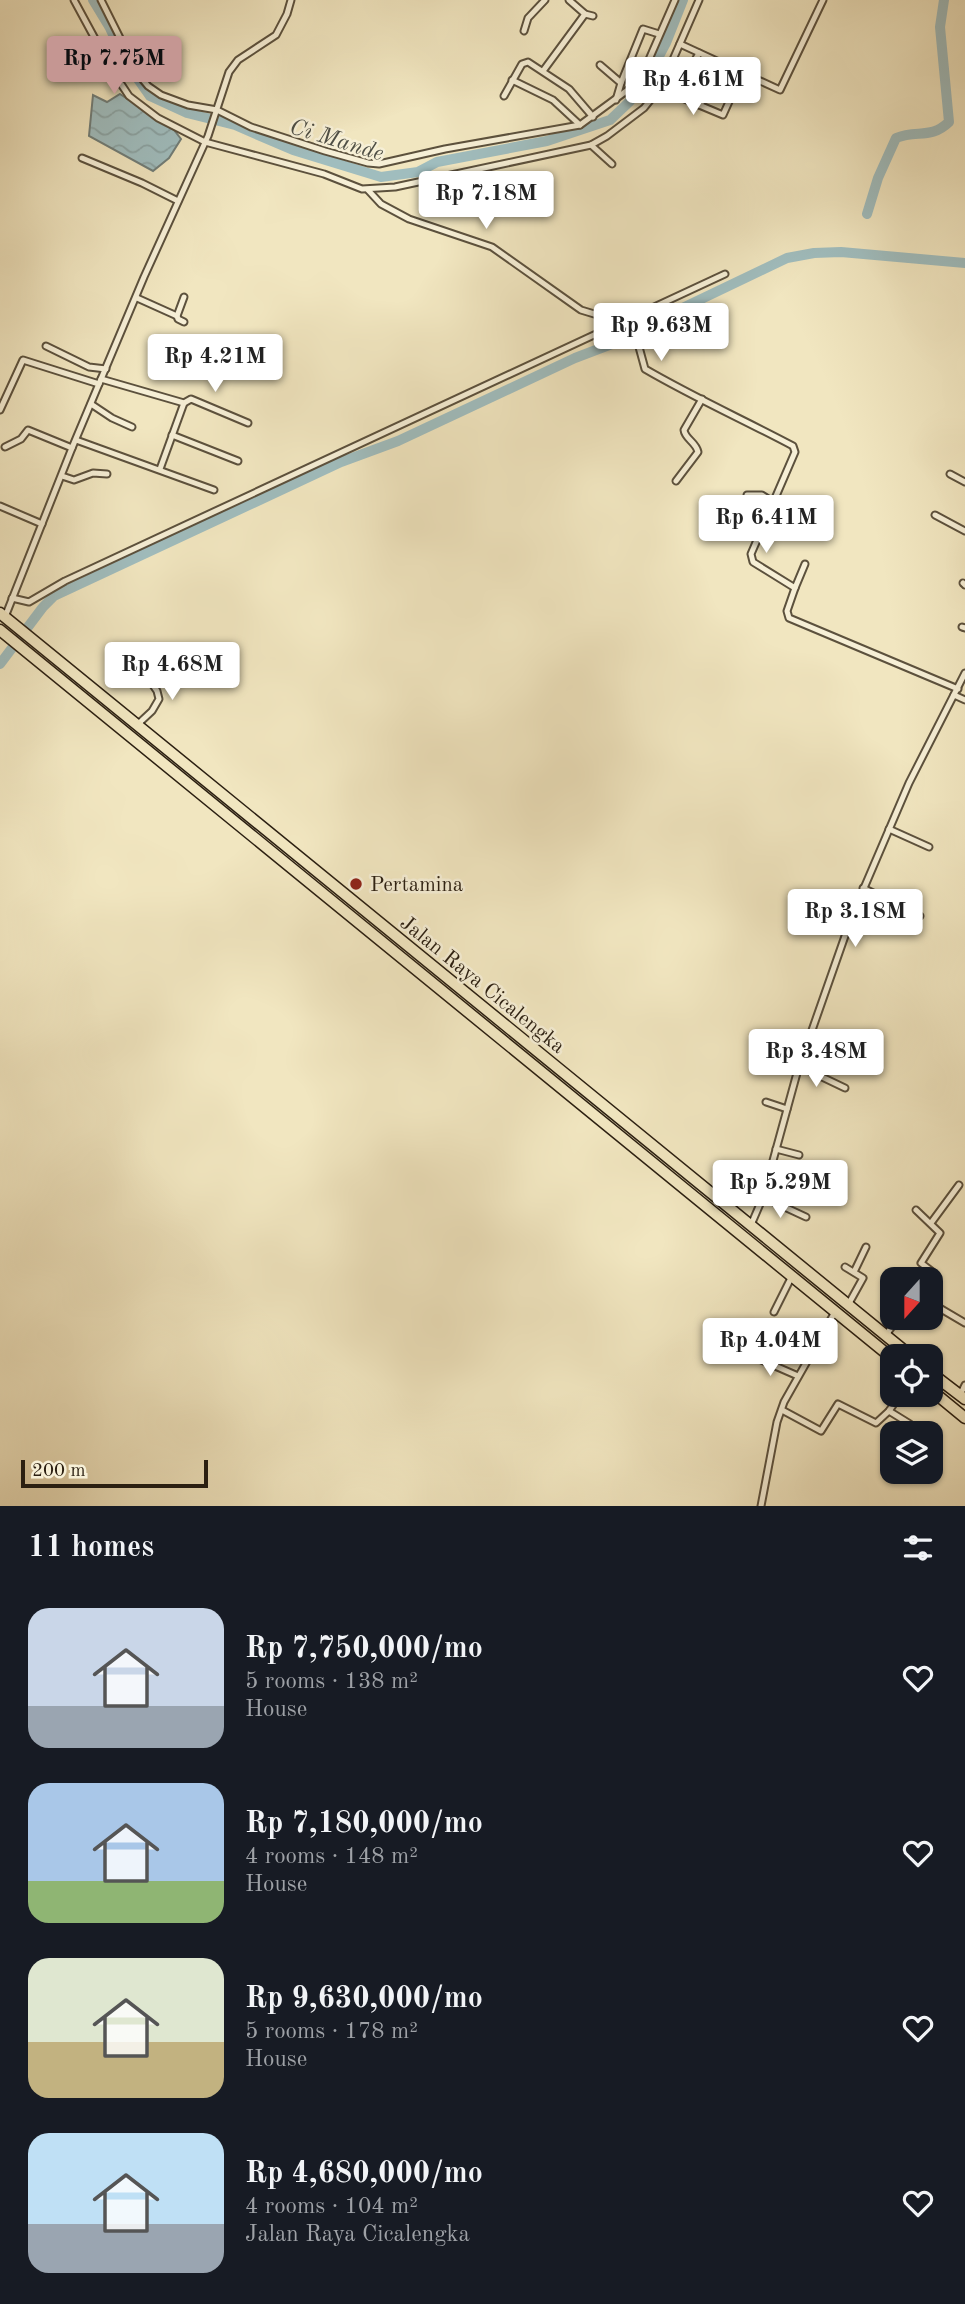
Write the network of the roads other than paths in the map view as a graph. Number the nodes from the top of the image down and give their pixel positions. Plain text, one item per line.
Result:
1 (74, 0) edge
2 (101, 0) edge
3 (292, 0) edge
4 (545, 0) edge
5 (569, 0) edge
6 (675, 0) edge
7 (699, 0) edge
8 (823, 0) edge
9 (585, 14) junction
10 (593, 16) dead end
11 (524, 31) dead end
12 (659, 34) junction
13 (680, 44) junction
14 (699, 53) junction
15 (722, 63) junction
16 (600, 65) dead end
17 (543, 71) junction
18 (742, 73) junction
19 (512, 80) junction
20 (621, 83) junction
21 (629, 89) junction
22 (504, 96) dead end
23 (616, 100) junction
24 (700, 105) junction
25 (217, 111) junction
26 (593, 117) junction
27 (580, 125) junction
28 (207, 139) junction
29 (591, 145) junction
30 (82, 158) dead end
31 (612, 164) dead end
32 (368, 190) junction
33 (178, 201) junction
34 (725, 274) dead end
35 (184, 297) dead end
36 (137, 298) junction
37 (177, 316) junction
38 (184, 322) dead end
39 (624, 324) junction
40 (46, 346) dead end
41 (106, 369) junction
42 (100, 382) junction
43 (702, 399) junction
44 (184, 403) junction
45 (91, 404) junction
46 (0, 410) edge
47 (248, 423) dead end
48 (132, 426) dead end
49 (173, 435) junction
50 (76, 440) junction
51 (5, 447) dead end
52 (72, 448) junction
53 (237, 461) dead end
54 (160, 469) junction
55 (107, 474) dead end
56 (950, 474) dead end
57 (62, 476) junction
58 (676, 481) dead end
59 (965, 482) edge
60 (214, 490) dead end
61 (747, 495) dead end
62 (773, 502) junction
63 (0, 506) edge
64 (935, 515) dead end
65 (42, 524) junction
66 (965, 531) edge
67 (806, 564) dead end
68 (795, 588) junction
69 (12, 598) junction
70 (3, 615) edge
71 (0, 630) edge
72 (144, 672) dead end
73 (965, 673) edge
74 (956, 692) junction
75 (965, 700) edge
76 (137, 725) junction
77 (889, 829) junction
78 (929, 847) dead end
79 (863, 888) junction
80 (920, 916) dead end
81 (799, 1066) junction
82 (845, 1088) dead end
83 (766, 1102) dead end
84 (787, 1109) junction
85 (776, 1149) junction
86 (799, 1156) dead end
87 (959, 1185) dead end
88 (763, 1197) junction
89 (916, 1210) dead end
90 (806, 1217) dead end
91 (931, 1223) junction
92 (751, 1225) junction
93 (866, 1247) dead end
94 (845, 1267) dead end
95 (927, 1267) edge
96 (854, 1272) junction
97 (813, 1275) junction
98 (792, 1276) junction
99 (803, 1286) junction
100 (848, 1305) junction
101 (943, 1310) edge
102 (835, 1311) junction
103 (774, 1312) dead end
104 (965, 1324) edge
105 (890, 1330) edge
106 (886, 1335) junction
107 (897, 1344) edge
108 (880, 1348) edge
109 (752, 1356) dead end
110 (798, 1376) junction
111 (943, 1380) edge
112 (963, 1393) edge
113 (943, 1400) edge
114 (892, 1407) edge
115 (782, 1410) junction
116 (889, 1411) junction
117 (965, 1418) edge
118 (905, 1421) edge
119 (761, 1506) edge

1 - 28 street
2 - 25 street
3 - 25 street
4 - 11 street
5 - 9 street
6 - 12 street
7 - 13 street
8 - 18 street
9 - 10 street
9 - 17 street
12 - 20 street
12 - 21 street
13 - 14 street
13 - 29 street
14 - 15 street
14 - 24 street
15 - 18 street
15 - 24 street
16 - 20 street
17 - 19 street
17 - 26 street
18 - 24 street
19 - 22 street
19 - 27 street
20 - 21 street
20 - 23 street
21 - 23 street
23 - 26 street
25 - 27 street
25 - 28 street
26 - 27 street
28 - 32 street
28 - 33 street
29 - 31 street
29 - 32 street
30 - 33 street
32 - 39 street
33 - 36 street
34 - 39 street
35 - 37 street
36 - 37 street
36 - 41 street
37 - 38 street
39 - 43 street
39 - 69 street
40 - 41 street
41 - 42 street
42 - 44 street
42 - 45 street
42 - 46 street
43 - 58 street
43 - 62 street
44 - 47 street
44 - 49 street
45 - 48 street
45 - 50 street
49 - 53 street
49 - 54 street
50 - 52 street
50 - 54 street
51 - 52 street
52 - 57 street
54 - 60 street
55 - 57 street
56 - 59 street
57 - 65 street
61 - 62 street
62 - 68 street
63 - 65 street
64 - 66 street
65 - 69 street
67 - 68 street
68 - 74 street
69 - 70 street
70 - 76 highway, Jalan Raya Cicalengka
71 - 98 highway, Jalan Raya Cicalengka
72 - 76 street
73 - 74 street
74 - 75 street
74 - 77 street
76 - 92 highway, Jalan Raya Cicalengka
77 - 78 street
77 - 79 street
79 - 80 street
79 - 81 street
81 - 82 street
81 - 84 street
83 - 84 street
84 - 85 street
85 - 86 street
85 - 88 street
87 - 91 street
88 - 90 street
88 - 92 street
89 - 91 street
91 - 95 street
92 - 97 highway, Jalan Raya Cicalengka
93 - 96 street
94 - 96 street
96 - 100 street
97 - 99 highway
97 - 100 highway, Jalan Raya Cicalengka
98 - 99 highway, Jalan Raya Cicalengka
98 - 103 street
99 - 102 highway, Jalan Raya Cicalengka
100 - 106 highway, Jalan Raya Cicalengka
101 - 104 street
102 - 108 highway, Jalan Raya Cicalengka
102 - 110 street
105 - 106 street
106 - 107 highway, Jalan Raya Cicalengka
109 - 110 street
110 - 115 street
111 - 112 highway
113 - 117 highway
114 - 116 street
115 - 116 street
115 - 119 street
116 - 118 street

